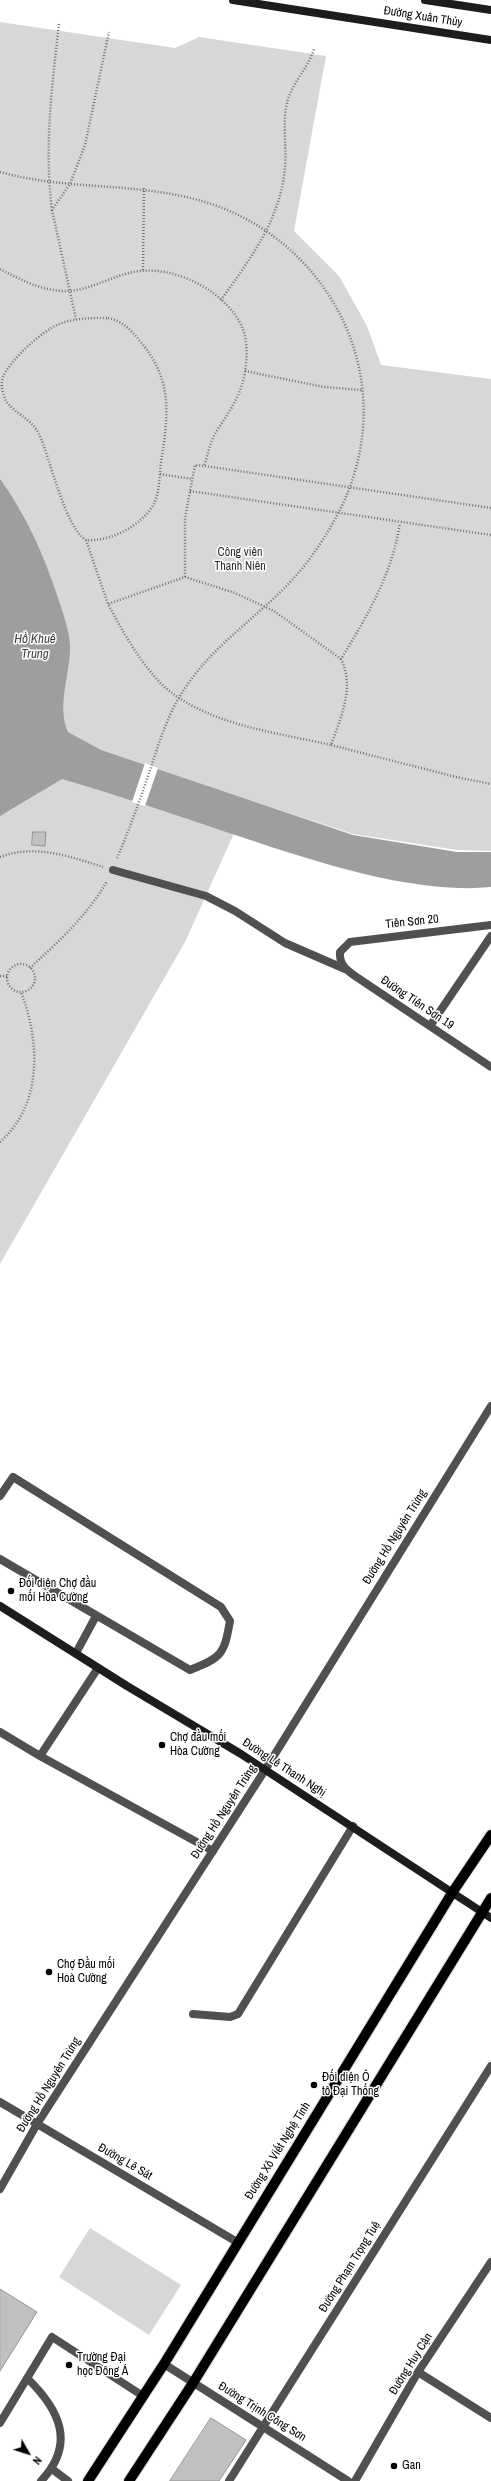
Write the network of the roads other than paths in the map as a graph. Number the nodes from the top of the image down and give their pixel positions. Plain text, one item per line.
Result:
1 (233, 0) edge
2 (425, 0) edge
3 (277, 3) edge
4 (491, 10) edge
5 (491, 40) edge
6 (113, 870) road end
7 (491, 925) edge
8 (491, 936) edge
9 (345, 969) junction
10 (430, 1026) junction
11 (491, 1067) edge
12 (491, 1406) edge
13 (0, 1496) edge
14 (0, 1559) edge
15 (0, 1606) edge
16 (96, 1616) junction
17 (76, 1653) junction
18 (98, 1668) junction
19 (0, 1732) edge
20 (40, 1756) junction
21 (265, 1770) junction
22 (353, 1826) junction
23 (491, 1835) edge
24 (213, 1851) junction
25 (452, 1893) junction
26 (491, 1898) edge
27 (482, 1912) junction
28 (491, 1918) edge
29 (193, 2014) dead end
30 (491, 2066) edge
31 (0, 2102) edge
32 (37, 2124) junction
33 (0, 2189) edge
34 (237, 2242) junction
35 (491, 2262) edge
36 (164, 2364) junction
37 (418, 2372) junction
38 (28, 2378) junction
39 (193, 2383) junction
40 (143, 2396) junction
41 (491, 2418) edge
42 (0, 2423) edge
43 (264, 2427) junction
44 (52, 2469) junction
45 (41, 2481) edge
46 (68, 2481) edge
47 (88, 2481) edge
48 (129, 2481) edge
49 (229, 2481) edge
50 (348, 2481) edge
51 (355, 2481) edge

1 - 3 main road, Đường Xuân Thủy
2 - 4 main road, Đường Xuân Thủy
3 - 5 main road, Đường Xuân Thủy
6 - 9 street, Đường Tiên Sơn 19
7 - 9 street, Tiên Sơn 20
8 - 10 street
9 - 10 street, Đường Tiên Sơn 19
10 - 11 street, Đường Tiên Sơn 19
12 - 21 street, Đường Hồ Nguyên Trừng
13 - 16 street
14 - 16 street
15 - 17 main road, Đường Lê Thanh Nghị
16 - 17 street
17 - 18 main road, Đường Lê Thanh Nghị
18 - 20 street
18 - 21 main road, Đường Lê Thanh Nghị
19 - 20 street
20 - 24 street
21 - 22 main road, Đường Lê Thanh Nghị
21 - 24 street, Đường Hồ Nguyên Trừng
22 - 25 main road, Đường Lê Thanh Nghị
22 - 29 street
23 - 25 main road, Đường Xô Viết Nghệ Tĩnh
24 - 32 street, Đường Hồ Nguyên Trừng
25 - 27 main road, Đường Lê Thanh Nghị
25 - 34 main road, Đường Xô Viết Nghệ Tĩnh
26 - 27 main road
27 - 28 main road, Đường Lê Thanh Nghị
27 - 39 main road
30 - 43 street, Đường Phạm Trọng Tuệ
31 - 32 street, Đường Lê Sát
32 - 33 street, Đường Hồ Nguyên Trừng
32 - 34 street, Đường Lê Sát
34 - 36 main road, Đường Xô Viết Nghệ Tĩnh
35 - 37 street, Đường Huy Cận
36 - 39 street, Đường Trịnh Công Sơn
36 - 40 main road, Đường Xô Viết Nghệ Tĩnh
37 - 41 street
37 - 51 street, Đường Huy Cận
38 - 40 street
38 - 42 street
38 - 44 street
39 - 43 street, Đường Trịnh Công Sơn
39 - 48 main road
40 - 47 main road, Đường Xô Viết Nghệ Tĩnh
43 - 49 street, Đường Phạm Trọng Tuệ
43 - 50 street, Đường Trịnh Công Sơn
44 - 45 street
44 - 46 street

